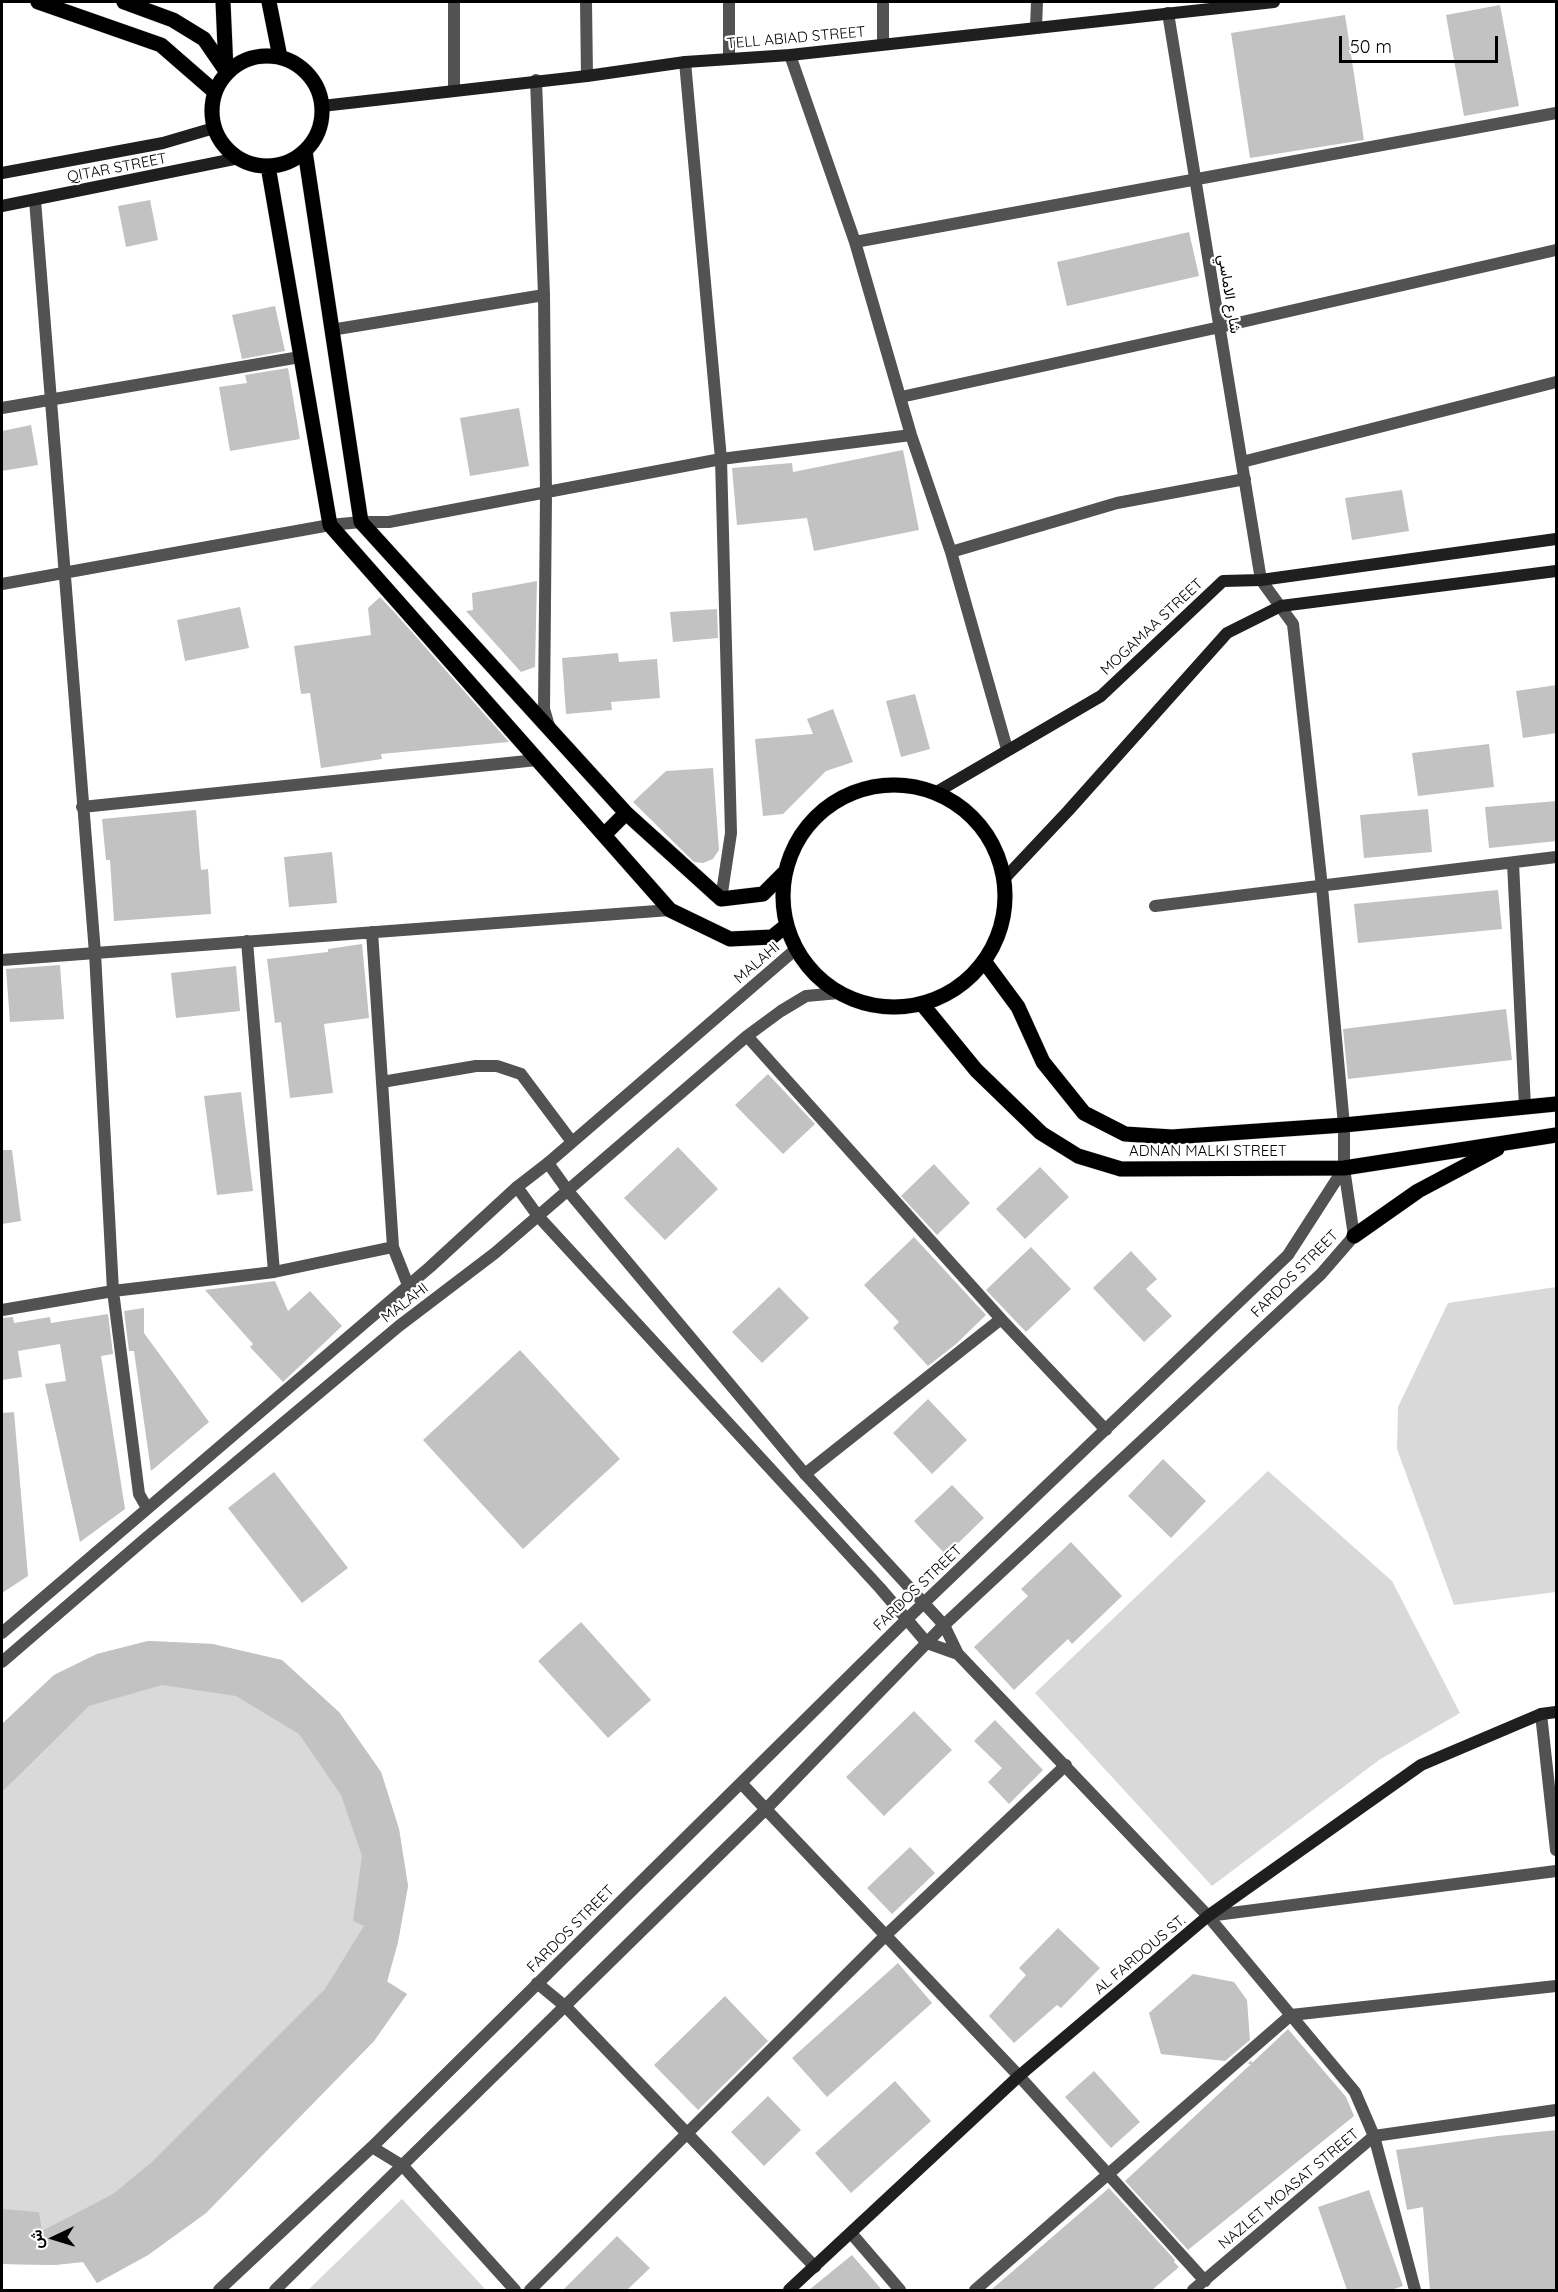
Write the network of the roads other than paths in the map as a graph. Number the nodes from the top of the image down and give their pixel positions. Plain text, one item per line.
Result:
1 (38, 2) edge
2 (124, 2) edge
3 (223, 2) edge
4 (269, 2) edge
5 (454, 2) edge
6 (586, 2) edge
7 (729, 2) edge
8 (883, 2) edge
9 (1037, 2) edge
10 (1274, 2) edge
11 (1168, 13) junction
12 (1036, 27) junction
13 (883, 44) junction
14 (790, 55) junction
15 (280, 57) junction
16 (729, 59) junction
17 (685, 62) junction
18 (226, 71) junction
19 (587, 76) junction
20 (536, 80) junction
21 (454, 90) junction
22 (215, 92) junction
23 (322, 106) junction
24 (1557, 113) edge
25 (214, 128) junction
26 (305, 151) junction
27 (238, 158) junction
28 (268, 166) junction
29 (2, 173) edge
30 (1195, 180) junction
31 (35, 200) junction
32 (2, 206) edge
33 (855, 242) junction
34 (1557, 250) edge
35 (544, 295) junction
36 (1220, 327) junction
37 (331, 330) junction
38 (300, 357) junction
39 (1557, 382) edge
40 (901, 397) junction
41 (51, 399) junction
42 (2, 408) edge
43 (911, 435) junction
44 (721, 459) junction
45 (1242, 462) junction
46 (1245, 479) junction
47 (546, 494) junction
48 (361, 522) junction
49 (330, 525) junction
50 (1557, 539) edge
51 (951, 552) junction
52 (1557, 571) edge
53 (65, 573) junction
54 (1261, 580) junction
55 (2, 584) edge
56 (1281, 606) junction
57 (550, 729) junction
58 (1007, 749) junction
59 (537, 760) junction
60 (935, 793) junction
61 (82, 807) junction
62 (626, 813) junction
63 (604, 835) junction
64 (1557, 857) edge
65 (1514, 863) junction
66 (784, 873) junction
67 (1004, 879) junction
68 (1322, 887) junction
69 (721, 899) junction
70 (1155, 906) dead end
71 (670, 910) junction
72 (787, 925) junction
73 (372, 932) junction
74 (247, 941) junction
75 (796, 949) junction
76 (95, 952) junction
77 (2, 960) edge
78 (984, 961) junction
79 (839, 993) junction
80 (922, 1004) junction
81 (747, 1036) junction
82 (382, 1082) junction
83 (1557, 1104) edge
84 (1525, 1107) junction
85 (1344, 1125) junction
86 (1557, 1135) edge
87 (572, 1142) junction
88 (1508, 1143) junction
89 (548, 1163) junction
90 (1344, 1168) junction
91 (517, 1186) junction
92 (568, 1191) junction
93 (538, 1216) junction
94 (1354, 1236) junction
95 (393, 1247) junction
96 (274, 1272) junction
97 (408, 1285) junction
98 (113, 1291) junction
99 (2, 1310) edge
100 (1001, 1319) junction
101 (1106, 1430) junction
102 (805, 1474) junction
103 (147, 1508) junction
104 (923, 1604) junction
105 (906, 1620) junction
106 (944, 1625) junction
107 (2, 1633) edge
108 (927, 1643) junction
109 (958, 1654) junction
110 (2, 1662) edge
111 (1557, 1712) edge
112 (1541, 1714) junction
113 (1066, 1765) junction
114 (741, 1783) junction
115 (766, 1809) junction
116 (1557, 1850) edge
117 (1557, 1871) edge
118 (1208, 1916) junction
119 (886, 1935) junction
120 (537, 1983) junction
121 (1557, 1986) edge
122 (566, 2007) junction
123 (1291, 2015) junction
124 (1019, 2076) junction
125 (1557, 2110) edge
126 (688, 2134) junction
127 (1374, 2136) junction
128 (372, 2147) junction
129 (404, 2166) junction
130 (1108, 2174) junction
131 (851, 2233) junction
132 (815, 2266) junction
133 (1205, 2281) junction
134 (219, 2290) edge
135 (275, 2290) edge
136 (515, 2290) edge
137 (530, 2290) edge
138 (789, 2290) edge
139 (900, 2290) edge
140 (975, 2290) edge
141 (1193, 2290) edge
142 (1415, 2290) edge

1 - 22 main road
2 - 18 main road
3 - 18 main road
4 - 15 main road
5 - 21 street
6 - 19 street
7 - 16 street
8 - 13 street
9 - 12 street
10 - 11 main road, TELL ABIAD STREET
11 - 12 main road, TELL ABIAD STREET
11 - 30 street, شارع الاماسي
12 - 13 main road, TELL ABIAD STREET
13 - 14 main road, TELL ABIAD STREET
14 - 16 main road, TELL ABIAD STREET
14 - 33 street
15 - 18 main road
15 - 23 main road
16 - 17 main road, TELL ABIAD STREET
17 - 19 main road, TELL ABIAD STREET
17 - 44 street
18 - 22 main road
19 - 20 main road, TELL ABIAD STREET
20 - 21 main road, TELL ABIAD STREET
20 - 35 street
21 - 23 main road, TELL ABIAD STREET
22 - 25 main road
23 - 26 main road
24 - 30 street
25 - 27 main road
25 - 29 main road, QITAR STREET
26 - 28 main road
26 - 37 main road
27 - 28 main road
27 - 31 main road, QITAR STREET
28 - 38 main road
30 - 33 street
30 - 36 street, شارع الاماسي
31 - 32 main road, QITAR STREET
31 - 41 street
33 - 40 street
34 - 36 street
35 - 37 street
35 - 47 street
36 - 40 street
36 - 45 street, شارع الاماسي
37 - 48 main road
38 - 41 street
38 - 49 main road
39 - 45 street
40 - 43 street
41 - 42 street
41 - 53 street
43 - 44 street
43 - 51 street
44 - 47 street
44 - 69 street
45 - 46 street, شارع الاماسي
46 - 51 street
46 - 54 street, شارع الاماسي
47 - 48 street
47 - 57 street
48 - 49 street
48 - 57 main road
49 - 53 street
49 - 59 main road
50 - 54 main road, MOGAMAA STREET
51 - 58 street
52 - 56 main road
53 - 55 street
53 - 61 street
54 - 56 street
54 - 58 main road, MOGAMAA STREET
56 - 67 main road
56 - 68 street
57 - 62 main road
58 - 60 main road, MOGAMAA STREET
59 - 61 street
59 - 63 main road
60 - 66 main road
60 - 67 main road
61 - 76 street
62 - 63 main road
62 - 69 main road
63 - 71 main road
64 - 65 street
65 - 68 street
65 - 84 street
66 - 69 main road
66 - 72 main road
67 - 78 main road
68 - 70 street
68 - 85 street
71 - 72 main road
71 - 73 street
72 - 75 main road
73 - 74 street
73 - 82 street
74 - 76 street
74 - 96 street
75 - 79 main road
75 - 87 street, MALAHI
76 - 77 street
76 - 98 street
78 - 80 main road
78 - 85 main road, ADNAN MALKI STREET
79 - 80 main road
79 - 81 street, MALAHI
80 - 90 main road, ADNAN MALKI STREET
81 - 92 street, MALAHI
81 - 100 street
82 - 87 street
82 - 95 street
83 - 84 main road, ADNAN MALKI STREET
84 - 85 main road, ADNAN MALKI STREET
85 - 90 street
86 - 88 main road, ADNAN MALKI STREET
87 - 89 street, MALAHI
88 - 90 main road, ADNAN MALKI STREET
88 - 94 main road
89 - 91 street, MALAHI
89 - 92 street
90 - 94 street, FARDOS STREET
90 - 101 street, FARDOS STREET
91 - 93 street
91 - 97 street, MALAHI
92 - 93 street, MALAHI
92 - 102 street
93 - 105 street
93 - 110 street, MALAHI
94 - 106 street, FARDOS STREET
95 - 96 street
95 - 97 street
96 - 98 street
97 - 103 street, MALAHI
98 - 99 street
98 - 103 street
100 - 101 street
100 - 102 street
101 - 104 street, FARDOS STREET
102 - 104 street
103 - 107 street, MALAHI
104 - 105 street, FARDOS STREET
104 - 106 street
105 - 108 street
105 - 114 street, FARDOS STREET
106 - 108 street, FARDOS STREET
106 - 109 street
108 - 109 street
108 - 115 street, FARDOS STREET
109 - 113 street
111 - 112 main road, AL FARDOUS ST.
112 - 116 street
112 - 118 main road, AL FARDOUS ST.
113 - 118 street
113 - 119 street
114 - 115 street
114 - 120 street, FARDOS STREET
115 - 119 street
115 - 122 street, FARDOS STREET
117 - 118 street
118 - 123 street
118 - 124 main road, AL FARDOUS ST.
119 - 124 street
119 - 126 street
120 - 122 street
120 - 128 street, FARDOS STREET
121 - 123 street
122 - 126 street
122 - 129 street, FARDOS STREET
123 - 127 street
123 - 130 street
124 - 130 street
124 - 131 main road, AL FARDOUS ST.
125 - 127 street, NAZLET MOASAT STREET
126 - 132 street
126 - 137 street
127 - 133 street, NAZLET MOASAT STREET
127 - 142 street
128 - 129 street
128 - 134 street, FARDOS STREET
129 - 135 street, FARDOS STREET
129 - 136 street
130 - 133 street
130 - 140 street
131 - 132 main road, AL FARDOUS ST.
131 - 139 street
132 - 138 main road, AL FARDOUS ST.
133 - 141 street, NAZLET MOASAT STREET

